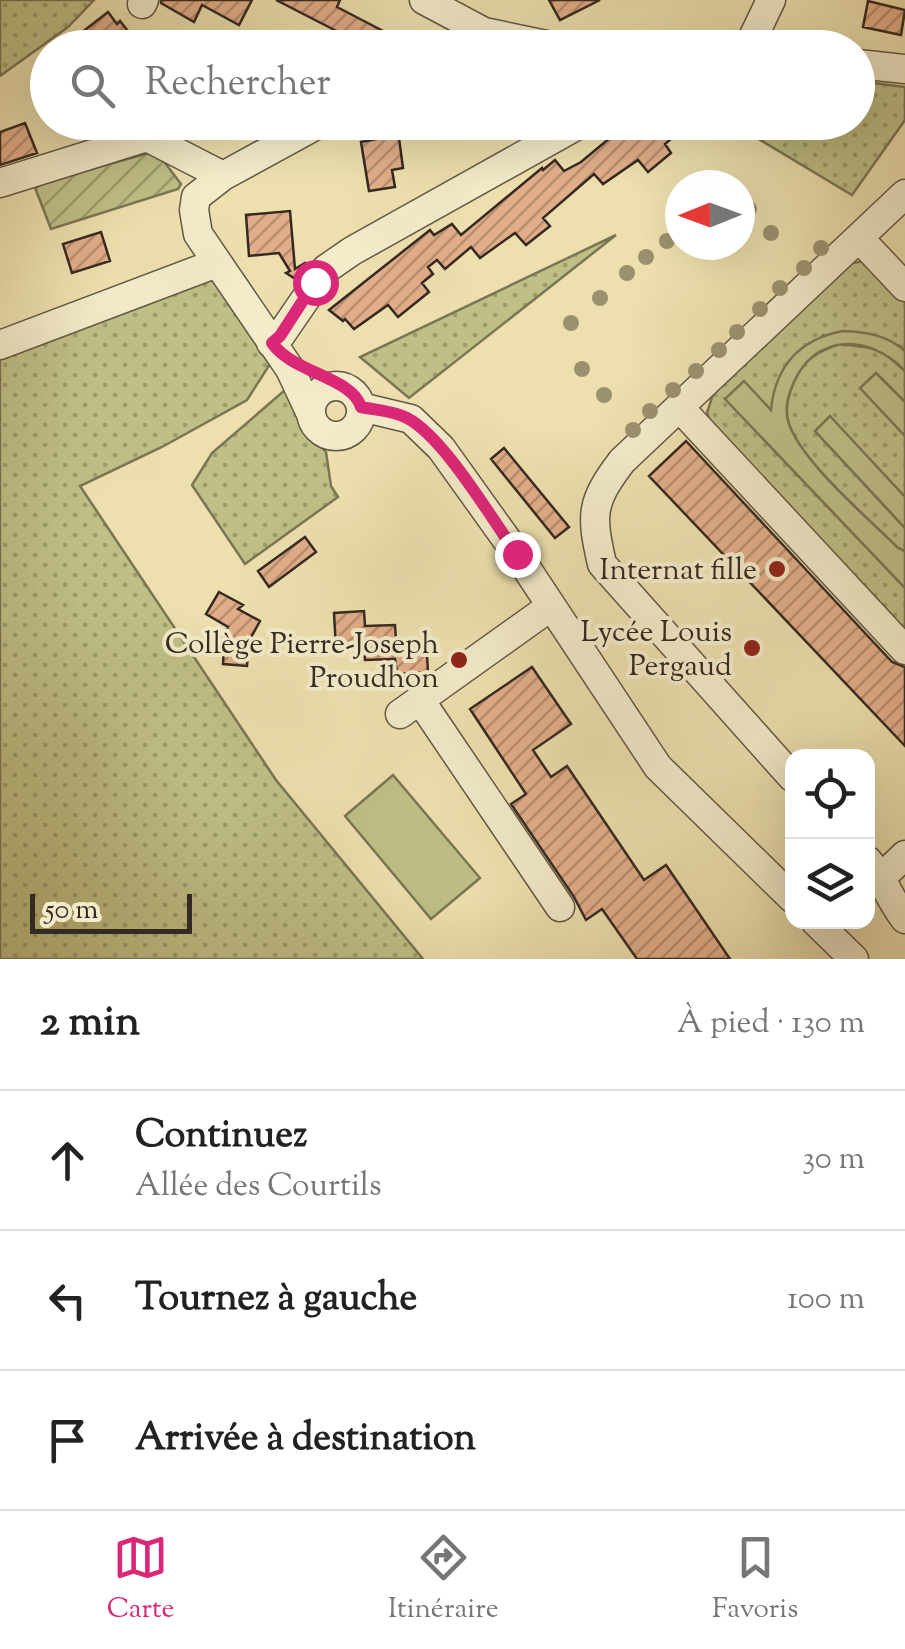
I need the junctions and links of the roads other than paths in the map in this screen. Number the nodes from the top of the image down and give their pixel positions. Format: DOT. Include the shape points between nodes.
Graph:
graph roads {
  1 [pos="424,0"];
  2 [pos="771,0"];
  3 [pos="460,30"];
  4 [pos="757,30"];
  5 [pos="875,66"];
  6 [pos="905,70"];
  7 [pos="137,140"];
  8 [pos="153,140"];
  9 [pos="289,140"];
  10 [pos="551,140"];
  11 [pos="223,176"];
  12 [pos="0,183"];
  13 [pos="905,194"];
  14 [pos="860,240"];
  15 [pos="217,264"];
  16 [pos="905,287"];
  17 [pos="0,345"];
  18 [pos="276,349"];
  19 [pos="340,386"];
  20 [pos="679,406"];
  21 [pos="361,407"];
  22 [pos="310,414"];
  23 [pos="550,607"];
  24 [pos="905,650"];
  25 [pos="785,769"];
  26 [pos="905,855"];
  27 [pos="875,869"];
  28 [pos="785,891"];
  29 [pos="560,908"];
  30 [pos="905,919"];
  31 [pos="823,929"];
  32 [pos="854,959"];
  1 -- 3 [label="street"];
  2 -- 4 [label="street"];
  5 -- 6 [label="street"];
  7 -- 12 [label="street"];
  8 -- 11 [label="street"];
  9 -- 11 [label="street"];
  10 -- 18 [label="street" via="326,269"];
  11 -- 15 [label="street" via="196,197 194,210 198,234"];
  13 -- 14 [label="street"];
  14 -- 16 [label="street"];
  14 -- 20 [label="street"];
  15 -- 17 [label="street"];
  15 -- 18 [label="street"];
  18 -- 19 [label="street"];
  18 -- 22 [label="street"];
  19 -- 21 [label="street"];
  19 -- 22 [label="street" via="318,392"];
  20 -- 24 [label="street"];
  20 -- 25 [label="street" via="602,488 592,522 602,564"];
  21 -- 22 [label="street" via="358,422 340,436 317,428"];
  21 -- 23 [label="street" via="401,414 441,448"];
  23 -- 28 [label="street" via="658,767"];
  23 -- 29 [label="street" via="410,707"];
  26 -- 27 [label="street"];
  27 -- 30 [label="street"];
  31 -- 32 [label="street"];
}
